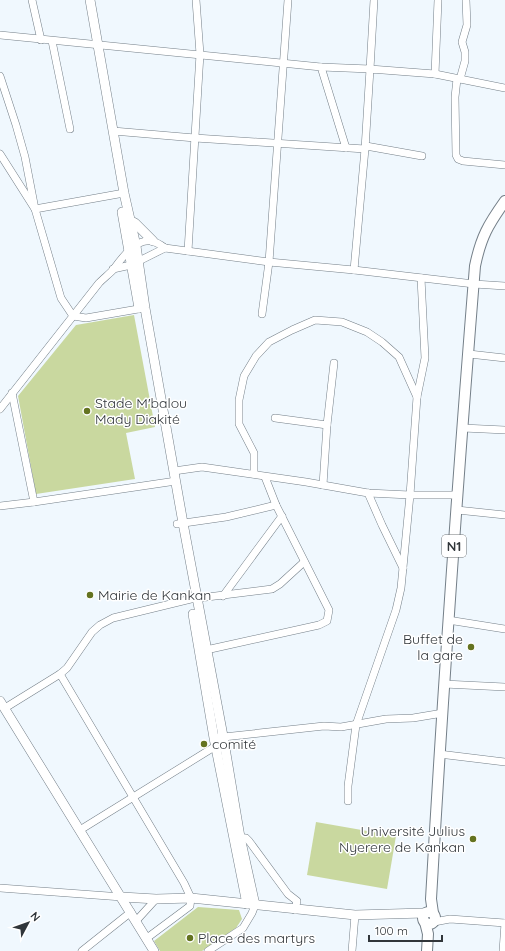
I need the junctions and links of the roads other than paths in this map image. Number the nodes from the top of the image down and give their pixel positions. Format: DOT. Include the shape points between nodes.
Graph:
graph roads {
  1 [pos="32,0"];
  2 [pos="84,0"];
  3 [pos="90,0"];
  4 [pos="196,0"];
  5 [pos="288,0"];
  6 [pos="374,0"];
  7 [pos="438,0"];
  8 [pos="466,0"];
  9 [pos="0,35"];
  10 [pos="41,40"];
  11 [pos="52,41"];
  12 [pos="95,45"];
  13 [pos="200,54"];
  14 [pos="283,64"];
  15 [pos="321,67"];
  16 [pos="370,69"];
  17 [pos="435,74"];
  18 [pos="0,76"];
  19 [pos="459,79"];
  20 [pos="505,88"];
  21 [pos="70,129"];
  22 [pos="113,131"];
  23 [pos="195,138"];
  24 [pos="277,143"];
  25 [pos="346,148"];
  26 [pos="366,148"];
  27 [pos="0,154"];
  28 [pos="422,156"];
  29 [pos="505,165"];
  30 [pos="121,193"];
  31 [pos="505,202"];
  32 [pos="35,209"];
  33 [pos="127,219"];
  34 [pos="153,241"];
  35 [pos="133,248"];
  36 [pos="165,248"];
  37 [pos="188,251"];
  38 [pos="268,262"];
  39 [pos="135,263"];
  40 [pos="113,269"];
  41 [pos="354,270"];
  42 [pos="421,278"];
  43 [pos="474,284"];
  44 [pos="505,286"];
  45 [pos="142,308"];
  46 [pos="262,314"];
  47 [pos="73,316"];
  48 [pos="469,354"];
  49 [pos="505,358"];
  50 [pos="334,364"];
  51 [pos="12,393"];
  52 [pos="417,397"];
  53 [pos="0,409"];
  54 [pos="275,418"];
  55 [pos="327,425"];
  56 [pos="463,428"];
  57 [pos="505,430"];
  58 [pos="174,471"];
  59 [pos="254,474"];
  60 [pos="265,476"];
  61 [pos="173,481"];
  62 [pos="323,485"];
  63 [pos="368,493"];
  64 [pos="410,495"];
  65 [pos="458,495"];
  66 [pos="34,502"];
  67 [pos="276,505"];
  68 [pos="0,506"];
  69 [pos="457,510"];
  70 [pos="505,515"];
  71 [pos="282,516"];
  72 [pos="180,523"];
  73 [pos="304,562"];
  74 [pos="403,568"];
  75 [pos="223,596"];
  76 [pos="194,599"];
  77 [pos="448,620"];
  78 [pos="505,629"];
  79 [pos="206,650"];
  80 [pos="60,674"];
  81 [pos="444,684"];
  82 [pos="505,687"];
  83 [pos="2,704"];
  84 [pos="443,713"];
  85 [pos="356,725"];
  86 [pos="219,740"];
  87 [pos="439,754"];
  88 [pos="505,762"];
  89 [pos="133,796"];
  90 [pos="348,801"];
  91 [pos="80,830"];
  92 [pos="236,837"];
  93 [pos="0,888"];
  94 [pos="122,897"];
  95 [pos="191,898"];
  96 [pos="156,899"];
  97 [pos="251,907"];
  98 [pos="295,910"];
  99 [pos="130,912"];
  100 [pos="355,915"];
  101 [pos="429,918"];
  102 [pos="136,922"];
  103 [pos="505,923"];
  104 [pos="147,938"];
  105 [pos="82,951"];
  106 [pos="154,951"];
  107 [pos="208,951"];
  108 [pos="352,951"];
  109 [pos="427,951"];
  110 [pos="503,951"];
  1 -- 10 [label="street"];
  2 -- 12 [label="main road"];
  3 -- 12 [label="main road"];
  4 -- 13 [label="street"];
  5 -- 14 [label="street"];
  6 -- 16 [label="street"];
  7 -- 17 [label="street"];
  8 -- 19 [label="street" via="467,25 462,42 465,61"];
  9 -- 10 [label="street"];
  10 -- 11 [label="street"];
  11 -- 12 [label="street"];
  11 -- 21 [label="street"];
  12 -- 13 [label="street"];
  12 -- 22 [label="main road"];
  12 -- 30 [label="main road"];
  13 -- 14 [label="street"];
  13 -- 23 [label="street"];
  14 -- 15 [label="street"];
  14 -- 24 [label="street"];
  15 -- 16 [label="street"];
  15 -- 25 [label="street"];
  16 -- 17 [label="street"];
  16 -- 26 [label="street"];
  17 -- 19 [label="street"];
  18 -- 32 [label="street" via="23,150"];
  19 -- 20 [label="street"];
  19 -- 29 [label="street" via="455,98 456,155 463,161"];
  22 -- 23 [label="street"];
  22 -- 30 [label="main road"];
  23 -- 24 [label="street"];
  23 -- 37 [label="street"];
  24 -- 25 [label="street"];
  24 -- 38 [label="street"];
  25 -- 26 [label="street"];
  26 -- 28 [label="street"];
  26 -- 41 [label="street"];
  27 -- 32 [label="street"];
  30 -- 32 [label="street"];
  30 -- 33 [label="main road"];
  31 -- 43 [label="highway, N1" via="481,241"];
  32 -- 47 [label="street" via="61,298"];
  33 -- 34 [label="main road"];
  33 -- 35 [label="main road"];
  34 -- 35 [label="street" via="146,241"];
  34 -- 36 [label="street"];
  35 -- 39 [label="main road"];
  35 -- 40 [label="street"];
  36 -- 37 [label="street"];
  36 -- 39 [label="street"];
  37 -- 38 [label="street"];
  38 -- 41 [label="street"];
  38 -- 46 [label="street"];
  39 -- 40 [label="street"];
  39 -- 45 [label="main road"];
  40 -- 47 [label="street"];
  41 -- 42 [label="street"];
  42 -- 43 [label="street"];
  42 -- 52 [label="street" via="425,358"];
  43 -- 44 [label="street"];
  43 -- 48 [label="highway, N1"];
  45 -- 47 [label="street" via="86,318"];
  45 -- 58 [label="main road"];
  45 -- 61 [label="main road"];
  47 -- 51 [label="street"];
  48 -- 49 [label="street"];
  48 -- 56 [label="highway, N1"];
  50 -- 55 [label="street"];
  51 -- 53 [label="street"];
  51 -- 66 [label="street"];
  52 -- 59 [label="street" via="399,357 367,332 342,322 315,320 292,330 269,342 256,356 244,376 238,400 239,424 254,453"];
  52 -- 64 [label="street"];
  54 -- 55 [label="street"];
  55 -- 62 [label="street"];
  56 -- 57 [label="street"];
  56 -- 65 [label="highway, N1"];
  58 -- 59 [label="street" via="202,467"];
  58 -- 61 [label="main road"];
  59 -- 60 [label="street"];
  60 -- 62 [label="street"];
  60 -- 67 [label="street"];
  61 -- 66 [label="street"];
  61 -- 72 [label="main road"];
  62 -- 63 [label="street"];
  63 -- 64 [label="street"];
  63 -- 74 [label="street"];
  64 -- 65 [label="street"];
  64 -- 74 [label="street"];
  65 -- 69 [label="highway, N1"];
  66 -- 68 [label="street"];
  67 -- 71 [label="street"];
  67 -- 72 [label="street" via="226,517"];
  69 -- 70 [label="street"];
  69 -- 77 [label="highway, N1"];
  71 -- 73 [label="street"];
  71 -- 75 [label="street"];
  72 -- 76 [label="main road"];
  73 -- 75 [label="street" via="272,589"];
  73 -- 79 [label="street" via="329,610 327,621 319,625"];
  74 -- 85 [label="street" via="396,610"];
  75 -- 76 [label="street"];
  76 -- 79 [label="main road"];
  76 -- 80 [label="street" via="113,618 100,625"];
  76 -- 86 [label="main road"];
  77 -- 78 [label="street"];
  77 -- 81 [label="highway, N1"];
  79 -- 86 [label="main road"];
  80 -- 83 [label="street"];
  80 -- 89 [label="street"];
  81 -- 82 [label="street"];
  81 -- 84 [label="highway, N1"];
  83 -- 91 [label="main road"];
  84 -- 85 [label="street"];
  84 -- 87 [label="highway, N1"];
  85 -- 86 [label="street" via="324,726"];
  85 -- 90 [label="street"];
  86 -- 89 [label="street"];
  86 -- 92 [label="main road"];
  87 -- 88 [label="street"];
  87 -- 101 [label="highway, N1"];
  89 -- 91 [label="street"];
  89 -- 95 [label="street"];
  91 -- 94 [label="main road"];
  92 -- 97 [label="main road"];
  92 -- 98 [label="street" via="249,841 288,894 295,898"];
  93 -- 94 [label="street"];
  94 -- 96 [label="main road"];
  94 -- 99 [label="main road"];
  95 -- 96 [label="main road"];
  95 -- 97 [label="main road"];
  95 -- 104 [label="street" via="190,906"];
  96 -- 102 [label="street"];
  97 -- 98 [label="main road"];
  97 -- 107 [label="street" via="243,928"];
  98 -- 100 [label="main road"];
  99 -- 102 [label="main road"];
  99 -- 105 [label="street"];
  100 -- 101 [label="main road" via="408,914"];
  100 -- 108 [label="street"];
  101 -- 103 [label="street"];
  101 -- 109 [label="highway, N1"];
  102 -- 104 [label="main road"];
  103 -- 110 [label="street"];
  104 -- 106 [label="main road"];
}
